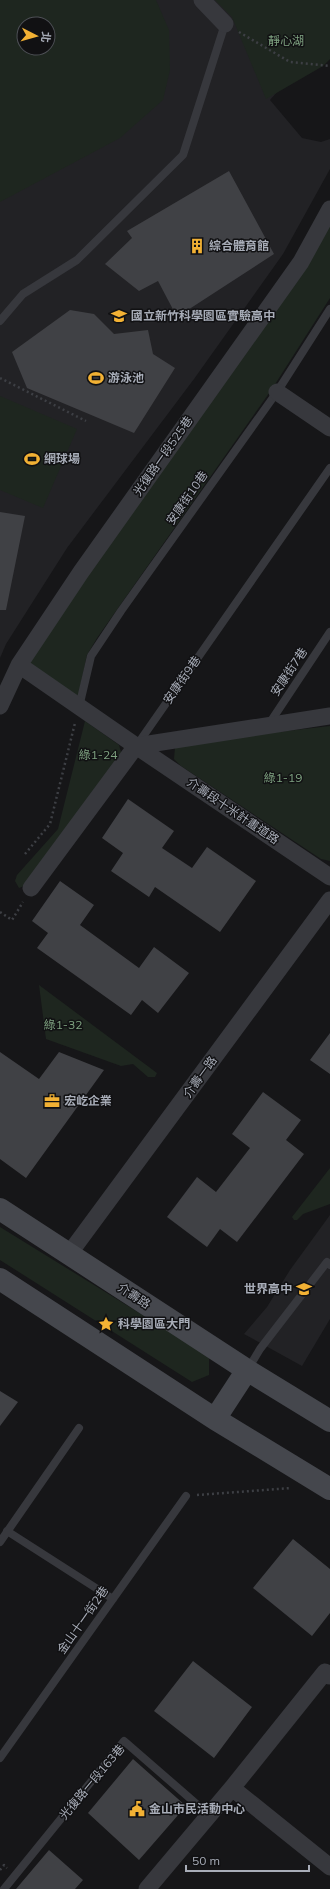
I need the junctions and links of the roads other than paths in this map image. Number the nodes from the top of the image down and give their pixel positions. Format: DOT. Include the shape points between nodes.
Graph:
graph roads {
  1 [pos="202,0"];
  2 [pos="225,24"];
  3 [pos="330,209"];
  4 [pos="330,309"];
  5 [pos="0,321"];
  6 [pos="277,392"];
  7 [pos="330,428"];
  8 [pos="330,468"];
  9 [pos="330,632"];
  10 [pos="19,665"];
  11 [pos="0,706"];
  12 [pos="79,707"];
  13 [pos="330,716"];
  14 [pos="268,725"];
  15 [pos="136,746"];
  16 [pos="330,876"];
  17 [pos="31,888"];
  18 [pos="330,900"];
  19 [pos="0,1209"];
  20 [pos="69,1254"];
  21 [pos="330,1265"];
  22 [pos="0,1279"];
  23 [pos="247,1370"];
  24 [pos="215,1419"];
  25 [pos="330,1421"];
  26 [pos="79,1428"];
  27 [pos="330,1490"];
  28 [pos="186,1496"];
  29 [pos="8,1531"];
  30 [pos="0,1542"];
  31 [pos="113,1598"];
  32 [pos="328,1674"];
  33 [pos="0,1758"];
  34 [pos="232,1788"];
  35 [pos="208,1814"];
  36 [pos="330,1866"];
  37 [pos="4,1889"];
  38 [pos="147,1889"];
  1 -- 2 [label="street"];
  2 -- 5 [label="lane" via="183,155 76,260 23,294"];
  3 -- 10 [label="street, 光復路一段525巷" via="301,262 81,572"];
  4 -- 6 [label="lane, 安康街10巷"];
  6 -- 7 [label="street"];
  6 -- 12 [label="lane, 安康街10巷" via="91,656"];
  8 -- 15 [label="lane, 安康街9巷"];
  9 -- 14 [label="lane, 安康街7巷"];
  10 -- 11 [label="street, 光復路一段525巷"];
  10 -- 12 [label="street"];
  12 -- 15 [label="street, 介壽段十米計畫道路"];
  13 -- 14 [label="street"];
  14 -- 15 [label="street"];
  15 -- 16 [label="street, 介壽段十米計畫道路"];
  15 -- 17 [label="street, 安康街9巷"];
  18 -- 20 [label="street, 介壽一路"];
  19 -- 20 [label="street, 介壽路"];
  20 -- 23 [label="street, 介壽路"];
  21 -- 23 [label="lane" via="327,1262 260,1349"];
  22 -- 24 [label="street"];
  23 -- 24 [label="street"];
  23 -- 25 [label="street, 介壽路"];
  24 -- 27 [label="street"];
  26 -- 29 [label="lane"];
  28 -- 31 [label="lane, 金山十一街2巷"];
  29 -- 30 [label="lane"];
  29 -- 31 [label="lane"];
  31 -- 33 [label="lane, 金山十一街2巷"];
  32 -- 34 [label="street"];
  34 -- 35 [label="street"];
  34 -- 36 [label="street"];
  35 -- 37 [label="lane, 光復路一段163巷" via="124,1740"];
  35 -- 38 [label="street"];
}
